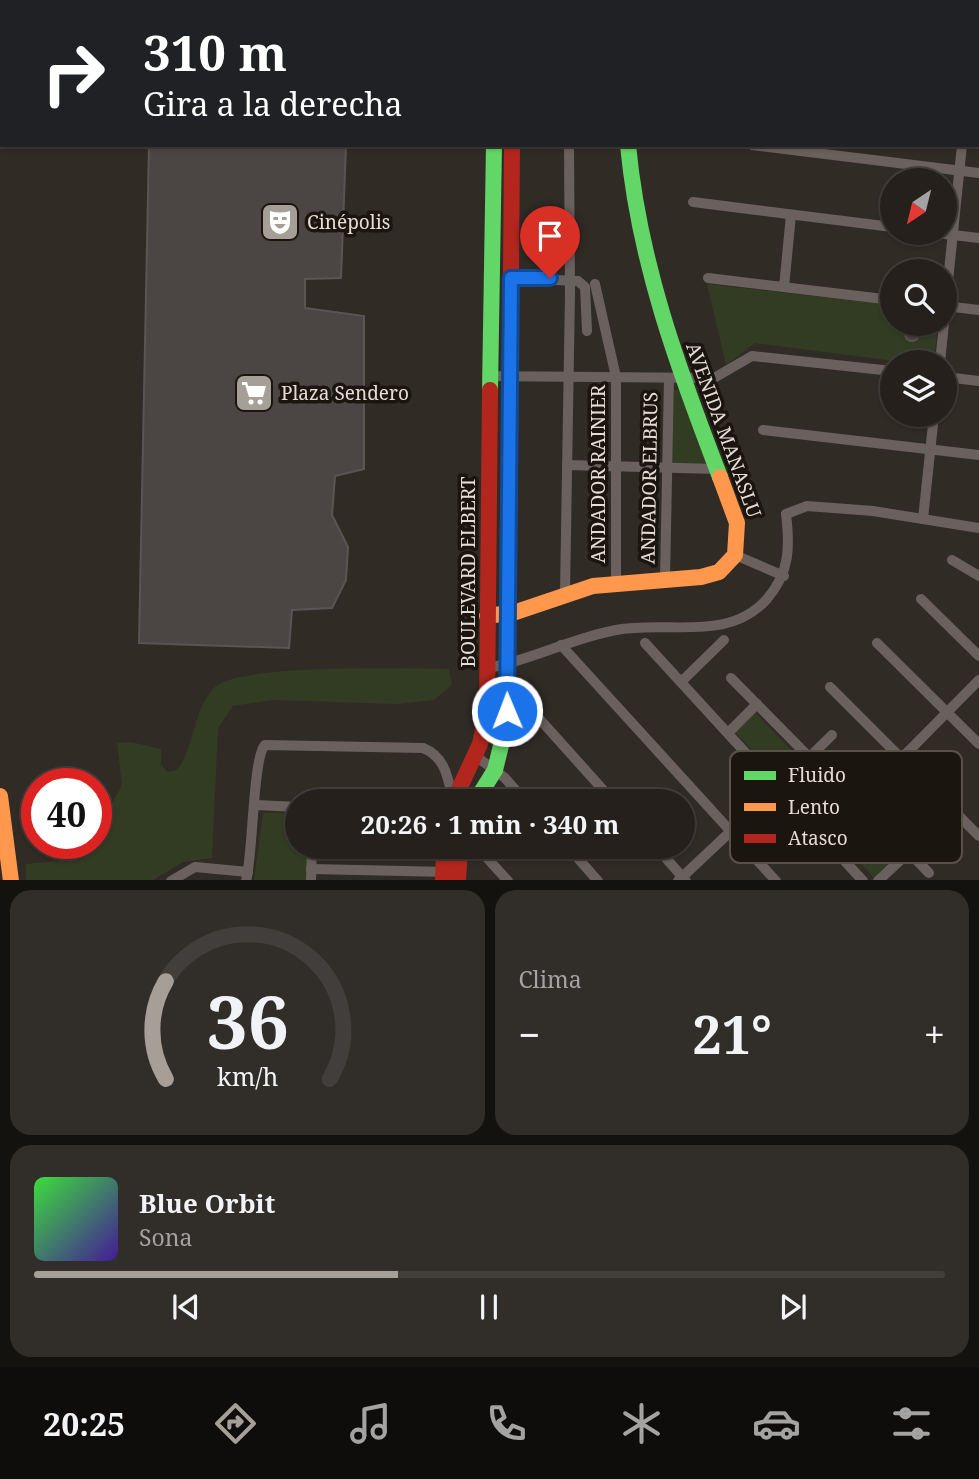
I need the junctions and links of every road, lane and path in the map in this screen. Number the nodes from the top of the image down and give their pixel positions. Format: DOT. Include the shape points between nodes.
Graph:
graph roads {
  1 [pos="494,147"];
  2 [pos="512,147"];
  3 [pos="569,147"];
  4 [pos="628,147"];
  5 [pos="962,147"];
  6 [pos="789,148"];
  7 [pos="960,171"];
  8 [pos="979,173"];
  9 [pos="957,198"];
  10 [pos="693,202"];
  11 [pos="791,215"];
  12 [pos="880,226"];
  13 [pos="957,235"];
  14 [pos="979,238"];
  15 [pos="511,278"];
  16 [pos="570,278"];
  17 [pos="708,278"];
  18 [pos="595,285"];
  19 [pos="784,287"];
  20 [pos="880,299"];
  21 [pos="957,309"];
  22 [pos="979,310"];
  23 [pos="587,331"];
  24 [pos="880,370"];
  25 [pos="491,376"];
  26 [pos="509,376"];
  27 [pos="567,377"];
  28 [pos="616,377"];
  29 [pos="676,378"];
  30 [pos="957,378"];
  31 [pos="979,381"];
  32 [pos="933,427"];
  33 [pos="763,430"];
  34 [pos="930,450"];
  35 [pos="979,455"];
  36 [pos="567,465"];
  37 [pos="616,466"];
  38 [pos="667,468"];
  39 [pos="717,469"];
  40 [pos="923,519"];
  41 [pos="979,528"];
  42 [pos="735,555"];
  43 [pos="952,560"];
  44 [pos="784,576"];
  45 [pos="979,576"];
  46 [pos="665,579"];
  47 [pos="616,582"];
  48 [pos="565,593"];
  49 [pos="921,599"];
  50 [pos="507,614"];
  51 [pos="486,616"];
  52 [pos="724,640"];
  53 [pos="645,643"];
  54 [pos="877,643"];
  55 [pos="561,645"];
  56 [pos="979,656"];
  57 [pos="506,665"];
  58 [pos="489,676"];
  59 [pos="731,678"];
  60 [pos="979,680"];
  61 [pos="681,682"];
  62 [pos="830,687"];
  63 [pos="507,692"];
  64 [pos="757,704"];
  65 [pos="947,712"];
  66 [pos="728,733"];
  67 [pos="832,735"];
  68 [pos="979,744"];
  69 [pos="744,751"];
  70 [pos="803,751"];
  71 [pos="815,751"];
  72 [pos="893,751"];
  73 [pos="909,751"];
  74 [pos="477,757"];
  75 [pos="495,770"];
  76 [pos="450,789"];
  77 [pos="460,789"];
  78 [pos="483,789"];
  79 [pos="513,789"];
  80 [pos="602,789"];
  81 [pos="0,796"];
  82 [pos="256,805"];
  83 [pos="285,806"];
  84 [pos="962,819"];
  85 [pos="730,832"];
  86 [pos="979,836"];
  87 [pos="456,859"];
  88 [pos="488,859"];
  89 [pos="579,859"];
  90 [pos="666,859"];
  91 [pos="760,863"];
  92 [pos="847,863"];
  93 [pos="897,863"];
  94 [pos="919,863"];
  95 [pos="929,873"];
  96 [pos="311,875"];
  97 [pos="247,876"];
  98 [pos="451,876"];
  99 [pos="682,879"];
  100 [pos="10,880"];
  101 [pos="172,880"];
  102 [pos="508,880"];
  103 [pos="598,880"];
  104 [pos="776,880"];
  105 [pos="863,880"];
  106 [pos="878,880"];
  1 -- 25 [label="street, BOULEVARD ELBERT"];
  2 -- 15 [label="street, BOULEVARD ELBERT"];
  3 -- 16 [label="street"];
  4 -- 29 [label="street, AVENIDA MANASLU" via="646,271"];
  5 -- 7 [label="street"];
  6 -- 7 [label="street"];
  7 -- 8 [label="street"];
  7 -- 9 [label="street"];
  10 -- 11 [label="street"];
  11 -- 12 [label="street"];
  11 -- 19 [label="street"];
  13 -- 14 [label="street"];
  15 -- 16 [label="street"];
  15 -- 26 [label="street, BOULEVARD ELBERT"];
  16 -- 23 [label="street" via="585,287"];
  16 -- 27 [label="street"];
  17 -- 19 [label="street"];
  18 -- 28 [label="street, ANDADOR RAINIER"];
  19 -- 20 [label="street"];
  21 -- 22 [label="street"];
  24 -- 29 [label="street" via="752,356 721,377"];
  25 -- 26 [label="street"];
  25 -- 51 [label="street, BOULEVARD ELBERT"];
  26 -- 27 [label="street"];
  26 -- 50 [label="street, BOULEVARD ELBERT"];
  27 -- 28 [label="street"];
  27 -- 36 [label="street"];
  28 -- 29 [label="street"];
  28 -- 37 [label="street, ANDADOR RAINIER"];
  29 -- 38 [label="street, ANDADOR ELBRUS"];
  29 -- 39 [label="street, AVENIDA MANASLU"];
  30 -- 31 [label="street"];
  32 -- 34 [label="street"];
  33 -- 34 [label="street"];
  34 -- 35 [label="street"];
  34 -- 40 [label="street"];
  36 -- 37 [label="street"];
  36 -- 48 [label="street"];
  37 -- 38 [label="street"];
  37 -- 47 [label="street, ANDADOR RAINIER"];
  38 -- 39 [label="street"];
  38 -- 46 [label="street, ANDADOR ELBRUS"];
  39 -- 42 [label="street, AVENIDA MANASLU" via="737,523"];
  40 -- 41 [label="street"];
  40 -- 44 [label="street" via="807,506 786,514 789,543"];
  42 -- 44 [label="street"];
  42 -- 46 [label="street" via="719,572"];
  43 -- 45 [label="street"];
  44 -- 55 [label="street" via="758,608 735,623 630,628"];
  46 -- 47 [label="street"];
  47 -- 48 [label="street"];
  48 -- 50 [label="street"];
  49 -- 56 [label="street"];
  50 -- 51 [label="street"];
  50 -- 57 [label="street, BOULEVARD ELBERT"];
  51 -- 58 [label="street, BOULEVARD ELBERT"];
  52 -- 61 [label="street"];
  53 -- 61 [label="street"];
  54 -- 65 [label="street"];
  55 -- 57 [label="street"];
  55 -- 85 [label="street"];
  57 -- 58 [label="street"];
  57 -- 63 [label="street, BOULEVARD ELBERT"];
  58 -- 63 [label="street"];
  58 -- 74 [label="street, BOULEVARD ELBERT" via="486,724"];
  59 -- 64 [label="street"];
  60 -- 65 [label="street"];
  61 -- 66 [label="street"];
  62 -- 72 [label="street"];
  63 -- 75 [label="street, BOULEVARD ELBERT" via="506,732"];
  63 -- 80 [label="street" via="527,705"];
  64 -- 66 [label="street"];
  64 -- 70 [label="street"];
  65 -- 68 [label="street"];
  65 -- 73 [label="street"];
  66 -- 69 [label="street"];
  67 -- 71 [label="street"];
  74 -- 75 [label="street"];
  74 -- 77 [label="street, BOULEVARD ELBERT"];
  75 -- 78 [label="street, BOULEVARD ELBERT"];
  75 -- 79 [label="street"];
  76 -- 82 [label="street" via="444,765 423,748 270,744 258,755"];
  81 -- 100 [label="street"];
  82 -- 83 [label="street"];
  82 -- 97 [label="street"];
  84 -- 86 [label="street"];
  85 -- 99 [label="street"];
  87 -- 98 [label="street"];
  88 -- 102 [label="street"];
  89 -- 103 [label="street"];
  90 -- 99 [label="street"];
  91 -- 104 [label="street"];
  92 -- 105 [label="street"];
  93 -- 106 [label="street"];
  94 -- 95 [label="street"];
  96 -- 98 [label="street"];
  97 -- 101 [label="street" via="195,867"];
}
